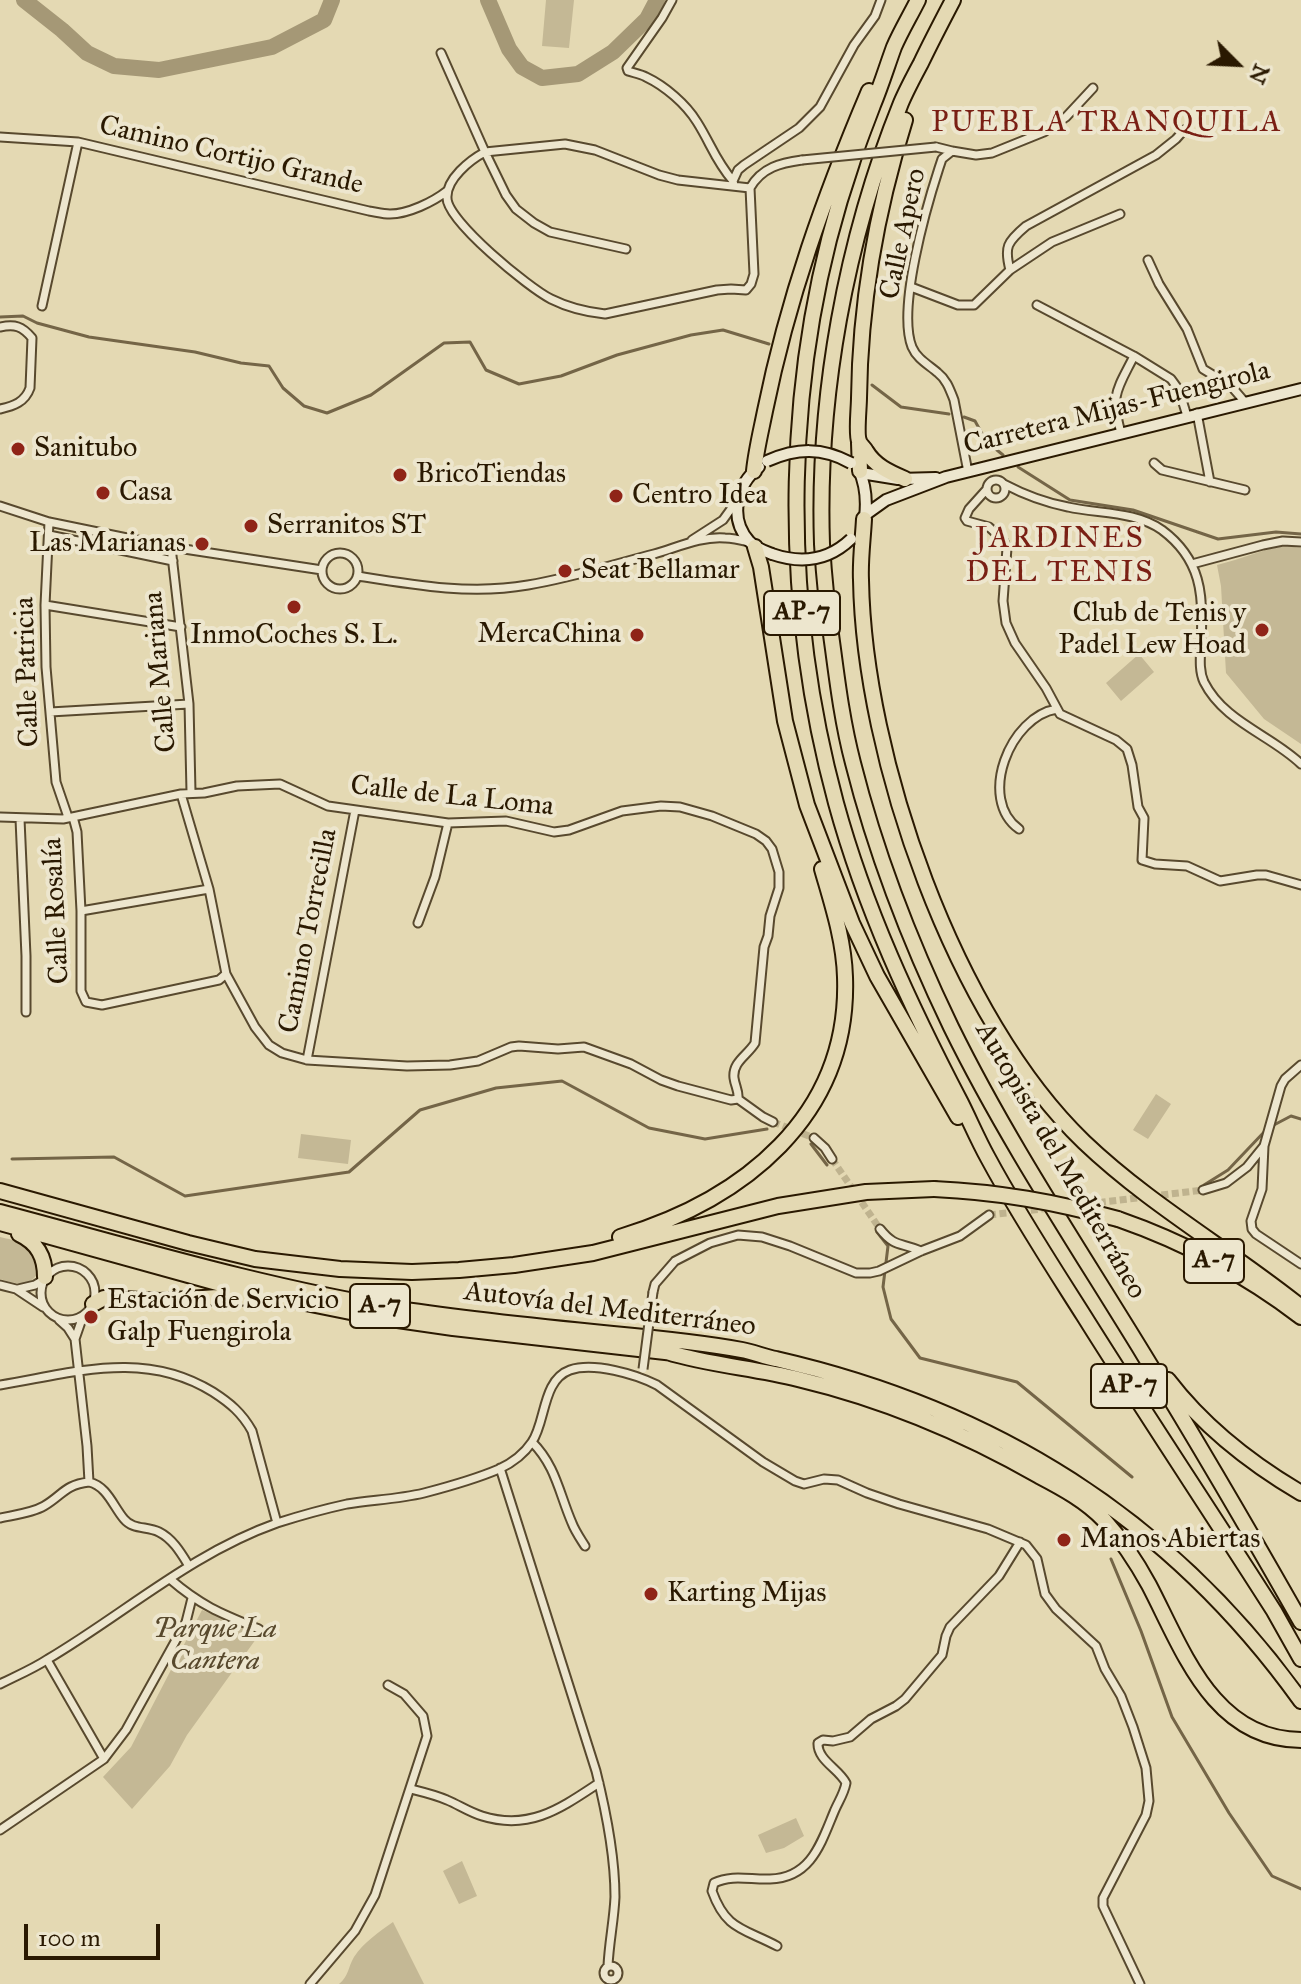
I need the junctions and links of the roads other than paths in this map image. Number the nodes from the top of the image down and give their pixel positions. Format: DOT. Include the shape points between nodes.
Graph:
graph roads {
  1 [pos="672,0"];
  2 [pos="881,0"];
  3 [pos="918,0"];
  4 [pos="953,0"];
  5 [pos="895,46"];
  6 [pos="441,53"];
  7 [pos="917,71"];
  8 [pos="1093,88"];
  9 [pos="1184,130"];
  10 [pos="0,137"];
  11 [pos="78,142"];
  12 [pos="952,151"];
  13 [pos="485,152"];
  14 [pos="734,183"];
  15 [pos="750,188"];
  16 [pos="447,191"];
  17 [pos="1120,214"];
  18 [pos="626,249"];
  19 [pos="1148,260"];
  20 [pos="1010,270"];
  21 [pos="911,287"];
  22 [pos="1037,305"];
  23 [pos="42,306"];
  24 [pos="0,327"];
  25 [pos="1134,356"];
  26 [pos="1301,389"];
  27 [pos="1244,401"];
  28 [pos="0,409"];
  29 [pos="1192,414"];
  30 [pos="1121,433"];
  31 [pos="858,440"];
  32 [pos="1154,463"];
  33 [pos="857,469"];
  34 [pos="754,471"];
  35 [pos="971,471"];
  36 [pos="946,477"];
  37 [pos="905,479"];
  38 [pos="1210,482"];
  39 [pos="1004,484"];
  40 [pos="989,485"];
  41 [pos="1245,490"];
  42 [pos="1019,491"];
  43 [pos="999,496"];
  44 [pos="738,500"];
  45 [pos="975,502"];
  46 [pos="0,506"];
  47 [pos="865,517"];
  48 [pos="49,522"];
  49 [pos="49,535"];
  50 [pos="1301,542"];
  51 [pos="687,544"];
  52 [pos="752,544"];
  53 [pos="171,547"];
  54 [pos="173,561"];
  55 [pos="1192,564"];
  56 [pos="322,570"];
  57 [pos="358,576"];
  58 [pos="45,605"];
  59 [pos="181,627"];
  60 [pos="189,704"];
  61 [pos="1057,709"];
  62 [pos="50,712"];
  63 [pos="1301,764"];
  64 [pos="191,792"];
  65 [pos="181,794"];
  66 [pos="807,805"];
  67 [pos="355,810"];
  68 [pos="0,817"];
  69 [pos="71,817"];
  70 [pos="20,819"];
  71 [pos="448,823"];
  72 [pos="1019,829"];
  73 [pos="1301,885"];
  74 [pos="209,889"];
  75 [pos="81,911"];
  76 [pos="418,923"];
  77 [pos="226,974"];
  78 [pos="26,1012"];
  79 [pos="307,1060"];
  80 [pos="1301,1065"];
  81 [pos="738,1099"];
  82 [pos="773,1122"];
  83 [pos="814,1138"];
  84 [pos="1264,1146"];
  85 [pos="988,1158"];
  86 [pos="832,1159"];
  87 [pos="1203,1190"];
  88 [pos="0,1191"];
  89 [pos="0,1212"];
  90 [pos="989,1215"];
  91 [pos="0,1226"];
  92 [pos="880,1229"];
  93 [pos="921,1251"];
  94 [pos="567,1256"];
  95 [pos="1301,1264"];
  96 [pos="44,1279"];
  97 [pos="0,1285"];
  98 [pos="16,1289"];
  99 [pos="290,1301"];
  100 [pos="93,1304"];
  101 [pos="1301,1307"];
  102 [pos="45,1308"];
  103 [pos="83,1316"];
  104 [pos="1301,1317"];
  105 [pos="58,1318"];
  106 [pos="75,1339"];
  107 [pos="667,1352"];
  108 [pos="768,1357"];
  109 [pos="1147,1359"];
  110 [pos="78,1372"];
  111 [pos="642,1373"];
  112 [pos="0,1385"];
  113 [pos="532,1442"];
  114 [pos="500,1468"];
  115 [pos="89,1482"];
  116 [pos="1301,1493"];
  117 [pos="0,1518"];
  118 [pos="277,1523"];
  119 [pos="1020,1542"];
  120 [pos="585,1546"];
  121 [pos="189,1566"];
  122 [pos="170,1579"];
  123 [pos="192,1598"];
  124 [pos="1301,1622"];
  125 [pos="259,1629"];
  126 [pos="1301,1659"];
  127 [pos="47,1660"];
  128 [pos="0,1684"];
  129 [pos="388,1685"];
  130 [pos="1301,1701"];
  131 [pos="1301,1740"];
  132 [pos="104,1759"];
  133 [pos="599,1783"];
  134 [pos="411,1789"];
  135 [pos="0,1830"];
  136 [pos="777,1946"];
  137 [pos="608,1966"];
  138 [pos="605,1976"];
  139 [pos="619,1981"];
  140 [pos="310,1984"];
  141 [pos="597,1984"];
  142 [pos="1140,1984"];
  1 -- 14 [label="street" via="628,71 646,77 683,105"];
  2 -- 14 [label="street" via="820,107 738,170"];
  3 -- 5 [label="highway, Autopista del Mediterráneo / AP-7"];
  4 -- 7 [label="highway, Autopista del Mediterráneo / AP-7"];
  5 -- 34 [label="highway" via="878,71 823,203 781,339"];
  5 -- 85 [label="highway, Autopista del Mediterráneo / AP-7" via="828,246 807,358 797,466 803,629 821,740 857,870 887,951"];
  6 -- 13 [label="street"];
  7 -- 31 [label="highway" via="886,186 869,278"];
  7 -- 109 [label="highway, Autopista del Mediterráneo / AP-7" via="878,167 854,249 832,364 822,544 839,694 871,830 893,895 951,1027 1003,1128"];
  8 -- 12 [label="street" via="1044,132 992,153"];
  9 -- 20 [label="street" via="1156,155 1026,226 1008,243"];
  10 -- 11 [label="street, Camino Cortijo Grande"];
  11 -- 16 [label="street, Camino Cortijo Grande" via="391,214"];
  11 -- 23 [label="street"];
  12 -- 15 [label="street, Calle Apero, bridge" via="936,147 784,163 758,176"];
  12 -- 21 [label="street, Calle Apero" via="942,159 926,209"];
  13 -- 14 [label="street" via="565,144 678,180"];
  13 -- 16 [label="street"];
  13 -- 18 [label="street" via="506,195 534,223 550,232"];
  14 -- 15 [label="street"];
  15 -- 16 [label="street" via="754,274 746,290 717,290 605,314 567,306 524,282 458,221"];
  17 -- 20 [label="street" via="1052,242"];
  19 -- 27 [label="street" via="1203,369"];
  20 -- 21 [label="street" via="974,305 958,305"];
  21 -- 35 [label="street, Calle Apero" via="912,347 946,381"];
  22 -- 25 [label="street"];
  24 -- 28 [label="street" via="24,328 32,338 27,396"];
  25 -- 29 [label="street" via="1171,379"];
  25 -- 30 [label="street" via="1115,394"];
  26 -- 27 [label="main road, Carretera Mijas-Fuengirola"];
  27 -- 29 [label="main road, Carretera Mijas-Fuengirola"];
  29 -- 30 [label="main road, Carretera Mijas-Fuengirola"];
  29 -- 38 [label="street"];
  30 -- 35 [label="main road, Carretera Mijas-Fuengirola"];
  31 -- 33 [label="highway"];
  31 -- 37 [label="highway" via="883,469"];
  32 -- 38 [label="street" via="1162,470"];
  33 -- 34 [label="main road, bridge" via="810,450 786,453"];
  33 -- 37 [label="main road"];
  33 -- 47 [label="main road" via="866,498"];
  34 -- 44 [label="main road"];
  35 -- 36 [label="main road, Carretera Mijas-Fuengirola"];
  35 -- 40 [label="street"];
  36 -- 37 [label="main road"];
  36 -- 47 [label="main road" via="886,500"];
  38 -- 41 [label="street"];
  39 -- 40 [label="street" via="997,479"];
  39 -- 42 [label="street"];
  39 -- 43 [label="street" via="1006,490"];
  40 -- 43 [label="street" via="989,495"];
  40 -- 45 [label="street"];
  42 -- 43 [label="street"];
  42 -- 55 [label="street" via="1065,507 1149,522"];
  43 -- 45 [label="street"];
  44 -- 51 [label="street" via="723,520"];
  44 -- 52 [label="main road" via="737,519"];
  45 -- 61 [label="street" via="967,521 998,533 1007,548 1003,601 1009,632"];
  46 -- 48 [label="street"];
  47 -- 52 [label="main road, bridge" via="851,539 833,553 810,560 791,560"];
  47 -- 101 [label="highway" via="862,615 874,705 890,771 941,919 992,1021 1019,1066 1082,1140 1154,1201"];
  48 -- 49 [label="street, Calle Patricia"];
  48 -- 53 [label="street"];
  49 -- 54 [label="street"];
  49 -- 58 [label="street, Calle Patricia"];
  50 -- 55 [label="street" via="1263,545"];
  51 -- 52 [label="street" via="726,537"];
  51 -- 57 [label="street" via="511,588 444,588"];
  52 -- 66 [label="highway" via="761,567 785,721"];
  53 -- 54 [label="street, Calle Mariana"];
  53 -- 56 [label="street"];
  54 -- 59 [label="street, Calle Mariana"];
  55 -- 63 [label="street" via="1202,599 1202,678 1225,708"];
  56 -- 57 [label="street" via="328,585 339,590"];
  56 -- 57 [label="street" via="329,557 343,553 355,561"];
  58 -- 59 [label="street"];
  58 -- 62 [label="street, Calle Patricia"];
  59 -- 60 [label="street, Calle Mariana"];
  60 -- 62 [label="street"];
  60 -- 64 [label="street, Calle Mariana"];
  61 -- 72 [label="street" via="1028,722 1005,755 1003,805"];
  61 -- 73 [label="street" via="1127,749 1144,818 1142,860 1187,866 1220,881 1266,875"];
  62 -- 69 [label="street, Calle Patricia" via="56,782"];
  64 -- 65 [label="street, Calle de La Loma"];
  64 -- 67 [label="street, Calle de La Loma" via="280,784 328,806"];
  65 -- 69 [label="street, Calle de La Loma"];
  65 -- 74 [label="street"];
  66 -- 85 [label="highway" via="877,976 970,1138"];
  66 -- 94 [label="highway" via="845,976 840,1035 822,1087 778,1149 732,1186 663,1223"];
  67 -- 71 [label="street, Calle de La Loma"];
  67 -- 79 [label="street, Camino Torrecilla"];
  68 -- 70 [label="street, Calle de La Loma"];
  69 -- 70 [label="street, Calle de La Loma"];
  69 -- 75 [label="street, Calle Rosalía" via="77,832"];
  70 -- 78 [label="street"];
  71 -- 76 [label="street"];
  71 -- 81 [label="street, Calle de La Loma" via="499,821 559,832 622,811 673,806 698,811 766,841 779,872 779,888 764,947 755,1043 733,1076"];
  74 -- 75 [label="street"];
  74 -- 77 [label="street"];
  75 -- 77 [label="street, Calle Rosalía" via="81,991 86,1002 102,1005 219,980"];
  77 -- 79 [label="street" via="269,1045"];
  79 -- 81 [label="street" via="450,1065 478,1061 511,1047 584,1047 678,1086"];
  80 -- 84 [label="street" via="1281,1086"];
  81 -- 82 [label="street"];
  83 -- 86 [label="street"];
  84 -- 87 [label="street" via="1226,1183"];
  84 -- 95 [label="street" via="1262,1189 1252,1229"];
  85 -- 126 [label="highway, Autopista del Mediterráneo / AP-7"];
  88 -- 94 [label="highway, Autovía del Mediterráneo / A-7" via="255,1259 340,1269 459,1270"];
  89 -- 108 [label="highway, Autovía del Mediterráneo / A-7" via="353,1301"];
  90 -- 93 [label="street" via="960,1236"];
  91 -- 96 [label="highway" via="33,1242 45,1266"];
  91 -- 99 [label="highway"];
  92 -- 93 [label="street" via="893,1243"];
  93 -- 111 [label="street, bridge" via="879,1271 856,1273 762,1237 738,1235 710,1243 675,1261 655,1284"];
  94 -- 104 [label="highway, Autovía del Mediterráneo / A-7, bridge" via="778,1206 866,1192 978,1191 1072,1207 1177,1242"];
  96 -- 98 [label="street"];
  96 -- 100 [label="street" via="65,1265 83,1270 94,1285"];
  96 -- 102 [label="street" via="40,1295"];
  97 -- 98 [label="street"];
  98 -- 102 [label="street"];
  99 -- 100 [label="highway" via="232,1296 104,1298"];
  99 -- 107 [label="highway" via="453,1328"];
  100 -- 103 [label="street"];
  102 -- 105 [label="street"];
  103 -- 105 [label="street"];
  103 -- 106 [label="street"];
  105 -- 106 [label="street"];
  106 -- 110 [label="street"];
  107 -- 108 [label="highway"];
  107 -- 131 [label="highway" via="798,1379 879,1403 998,1454 1061,1488 1089,1506 1118,1539 1147,1581 1191,1668 1222,1707 1253,1730"];
  108 -- 130 [label="highway, Autovía del Mediterráneo / A-7" via="920,1403 1031,1454 1077,1483 1177,1560 1254,1640"];
  109 -- 116 [label="highway" via="1234,1448"];
  109 -- 124 [label="highway, Autopista del Mediterráneo / AP-7"];
  110 -- 112 [label="street"];
  110 -- 115 [label="street"];
  110 -- 118 [label="street" via="147,1367 200,1384 236,1408 252,1431"];
  111 -- 113 [label="street" via="590,1367 565,1371 549,1390"];
  111 -- 119 [label="street" via="795,1481 838,1480"];
  113 -- 114 [label="street"];
  113 -- 120 [label="street" via="552,1467"];
  114 -- 118 [label="street" via="423,1493 344,1505"];
  114 -- 133 [label="street"];
  115 -- 117 [label="street" via="66,1489 45,1506"];
  115 -- 121 [label="street" via="105,1492 131,1525 167,1537"];
  118 -- 121 [label="street"];
  119 -- 136 [label="street" via="999,1576 950,1627 942,1655 905,1699 850,1737 818,1743 820,1755 846,1783 809,1862 796,1873 774,1879 736,1877 714,1883 712,1891 724,1917"];
  119 -- 142 [label="street" via="1037,1559 1045,1594 1096,1646 1121,1696 1146,1768 1146,1815 1103,1898"];
  121 -- 122 [label="street"];
  122 -- 123 [label="street"];
  122 -- 127 [label="street"];
  123 -- 125 [label="street"];
  123 -- 132 [label="street" via="186,1622"];
  127 -- 128 [label="street"];
  127 -- 132 [label="street"];
  129 -- 134 [label="street" via="423,1716 427,1736"];
  132 -- 135 [label="street"];
  133 -- 134 [label="street" via="546,1815 514,1820 483,1817"];
  133 -- 137 [label="street" via="614,1879"];
  134 -- 140 [label="street" via="370,1905"];
  137 -- 138 [label="street"];
  137 -- 139 [label="street" via="617,1968"];
  138 -- 139 [label="street"];
  138 -- 141 [label="street"];
}
